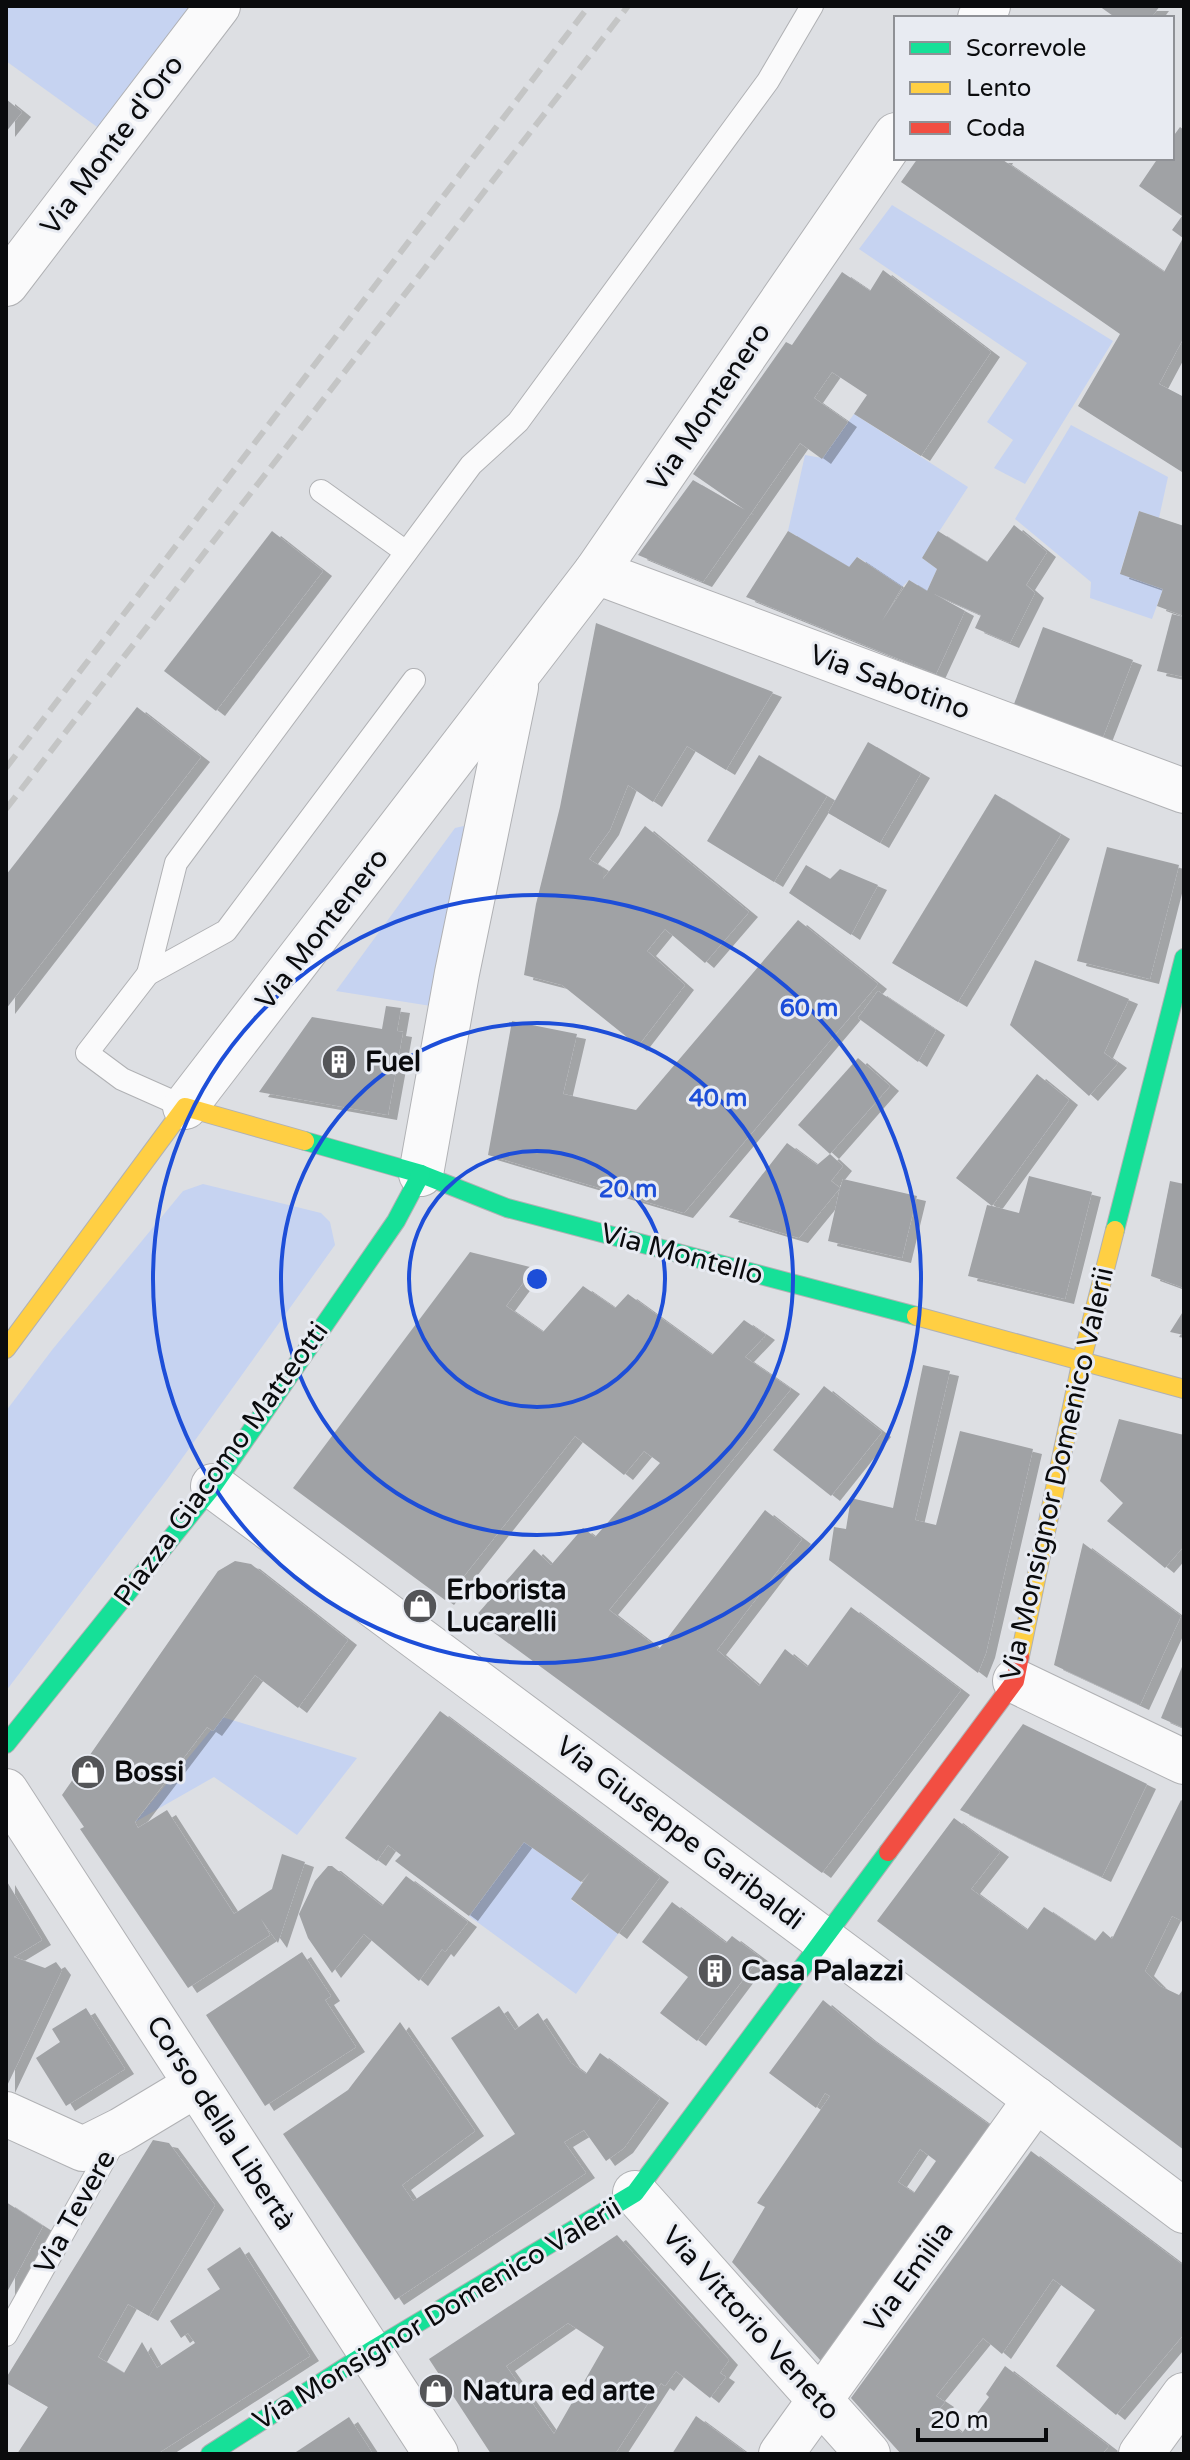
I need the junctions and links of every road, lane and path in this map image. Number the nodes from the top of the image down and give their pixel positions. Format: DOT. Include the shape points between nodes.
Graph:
graph roads {
  1 [pos="218,6"];
  2 [pos="812,6"];
  3 [pos="894,138"];
  4 [pos="6,284"];
  5 [pos="321,491"];
  6 [pos="406,552"];
  7 [pos="596,572"];
  8 [pos="518,676"];
  9 [pos="414,680"];
  10 [pos="1184,791"];
  11 [pos="1184,958"];
  12 [pos="148,974"];
  13 [pos="185,1107"];
  14 [pos="421,1174"];
  15 [pos="6,1349"];
  16 [pos="1082,1359"];
  17 [pos="1184,1389"];
  18 [pos="213,1486"];
  19 [pos="1015,1681"];
  20 [pos="6,1744"];
  21 [pos="1184,1762"];
  22 [pos="6,1791"];
  23 [pos="824,1940"];
  24 [pos="196,2085"];
  25 [pos="1036,2099"];
  26 [pos="6,2114"];
  27 [pos="121,2130"];
  28 [pos="635,2193"];
  29 [pos="1184,2211"];
  30 [pos="6,2335"];
  31 [pos="369,2352"];
  32 [pos="1184,2395"];
  33 [pos="819,2401"];
  34 [pos="210,2454"];
  35 [pos="436,2454"];
  36 [pos="781,2454"];
  37 [pos="868,2454"];
  38 [pos="1141,2454"];
  1 -- 4 [label="street, Via Monte d'Oro"];
  2 -- 6 [label="lane" via="768,81 527,410 471,465"];
  3 -- 7 [label="street, Via Montenero"];
  5 -- 6 [label="lane"];
  6 -- 12 [label="lane" via="176,863"];
  7 -- 8 [label="street, Via Montenero"];
  7 -- 10 [label="street, Via Sabotino"];
  8 -- 13 [label="street, Via Montenero"];
  8 -- 14 [label="street, Via Montenero"];
  9 -- 12 [label="lane" via="226,931"];
  11 -- 16 [label="street, Via Monsignor Domenico Valerii"];
  12 -- 13 [label="lane" via="87,1053 122,1079"];
  13 -- 14 [label="street, Via Montello"];
  13 -- 15 [label="street"];
  14 -- 16 [label="street, Via Montello" via="507,1208"];
  14 -- 18 [label="street, Piazza Giacomo Matteotti" via="396,1221"];
  16 -- 17 [label="street, Via Montello"];
  16 -- 19 [label="street, Via Monsignor Domenico Valerii"];
  18 -- 20 [label="street, Piazza Giacomo Matteotti"];
  18 -- 23 [label="street, Via Giuseppe Garibaldi"];
  19 -- 21 [label="street"];
  19 -- 23 [label="street, Via Monsignor Domenico Valerii"];
  22 -- 24 [label="street, Corso della Libertà"];
  23 -- 25 [label="street, Via Giuseppe Garibaldi"];
  23 -- 28 [label="street, Via Monsignor Domenico Valerii"];
  24 -- 27 [label="street, Via Tevere"];
  24 -- 31 [label="street, Corso della Libertà"];
  25 -- 29 [label="street, Via Giuseppe Garibaldi"];
  25 -- 33 [label="street, Via Emilia"];
  26 -- 27 [label="street, Via Tevere" via="83,2149"];
  27 -- 30 [label="lane, Via Tevere"];
  28 -- 31 [label="street, Via Monsignor Domenico Valerii"];
  28 -- 33 [label="street, Via Vittorio Veneto"];
  31 -- 34 [label="street, Via Monsignor Domenico Valerii"];
  31 -- 35 [label="street, Corso della Libertà"];
  32 -- 38 [label="street"];
  33 -- 36 [label="street, Via Emilia"];
  33 -- 37 [label="street, Via Vittorio Veneto"];
}
